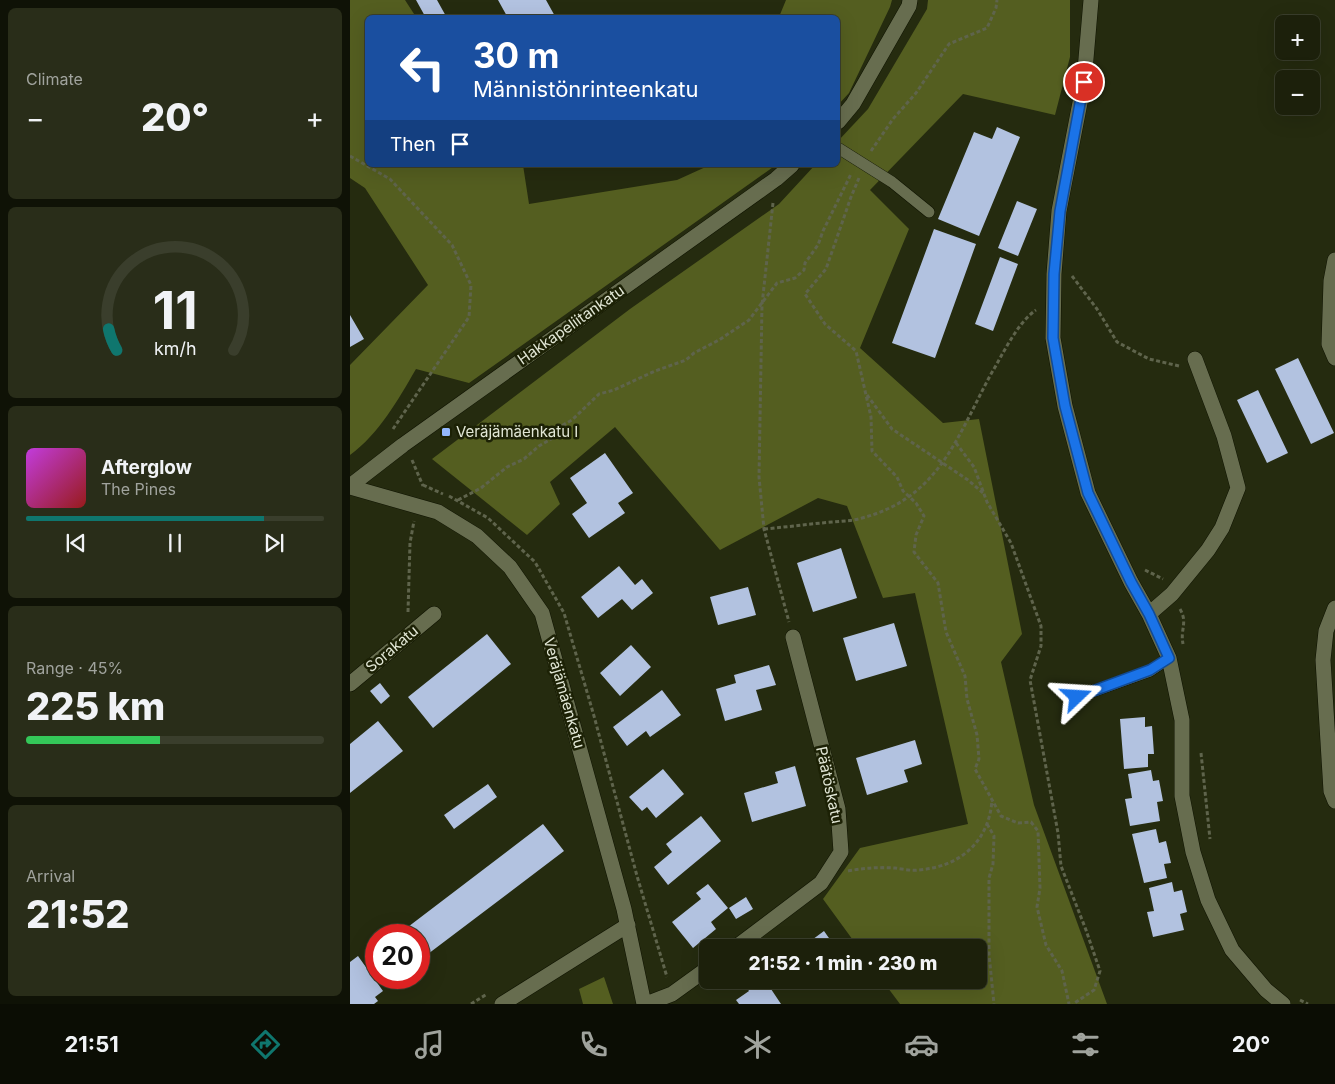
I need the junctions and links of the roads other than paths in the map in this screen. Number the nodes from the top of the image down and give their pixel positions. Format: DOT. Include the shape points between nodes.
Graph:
graph roads {
  1 [pos="910,0"];
  2 [pos="1091,0"];
  3 [pos="840,120"];
  4 [pos="840,149"];
  5 [pos="790,167"];
  6 [pos="929,212"];
  7 [pos="1335,260"];
  8 [pos="1335,358"];
  9 [pos="1197,365"];
  10 [pos="350,486"];
  11 [pos="1335,608"];
  12 [pos="434,614"];
  13 [pos="1149,614"];
  14 [pos="793,638"];
  15 [pos="1169,658"];
  16 [pos="350,684"];
  17 [pos="1077,697"];
  18 [pos="1335,801"];
  19 [pos="628,924"];
  20 [pos="747,939"];
  21 [pos="699,974"];
  22 [pos="502,1004"];
  23 [pos="645,1004"];
  24 [pos="1283,1004"];
  1 -- 3 [label="street" via="853,104"];
  2 -- 13 [label="street" via="1084,82 1060,211 1053,338 1065,406 1088,493"];
  4 -- 6 [label="lane" via="892,182"];
  5 -- 10 [label="street, Hakkapeliitankatu"];
  7 -- 8 [label="street" via="1330,281 1329,344"];
  9 -- 13 [label="street" via="1224,436 1238,488 1222,528 1208,550 1172,594"];
  10 -- 19 [label="street, Veräjämäenkatu" via="438,512 477,536 510,567 542,613"];
  11 -- 18 [label="street" via="1326,630 1323,660 1331,791"];
  12 -- 16 [label="street, Sorakatu"];
  13 -- 15 [label="street"];
  14 -- 20 [label="street, Päätöskatu" via="838,809 841,852 821,884"];
  15 -- 17 [label="lane" via="1150,670"];
  15 -- 24 [label="street" via="1182,720 1182,796 1193,852 1208,900 1232,950 1266,990"];
  19 -- 22 [label="street"];
  19 -- 23 [label="street, Veräjämäenkatu"];
  21 -- 23 [label="street" via="672,994"];
}
